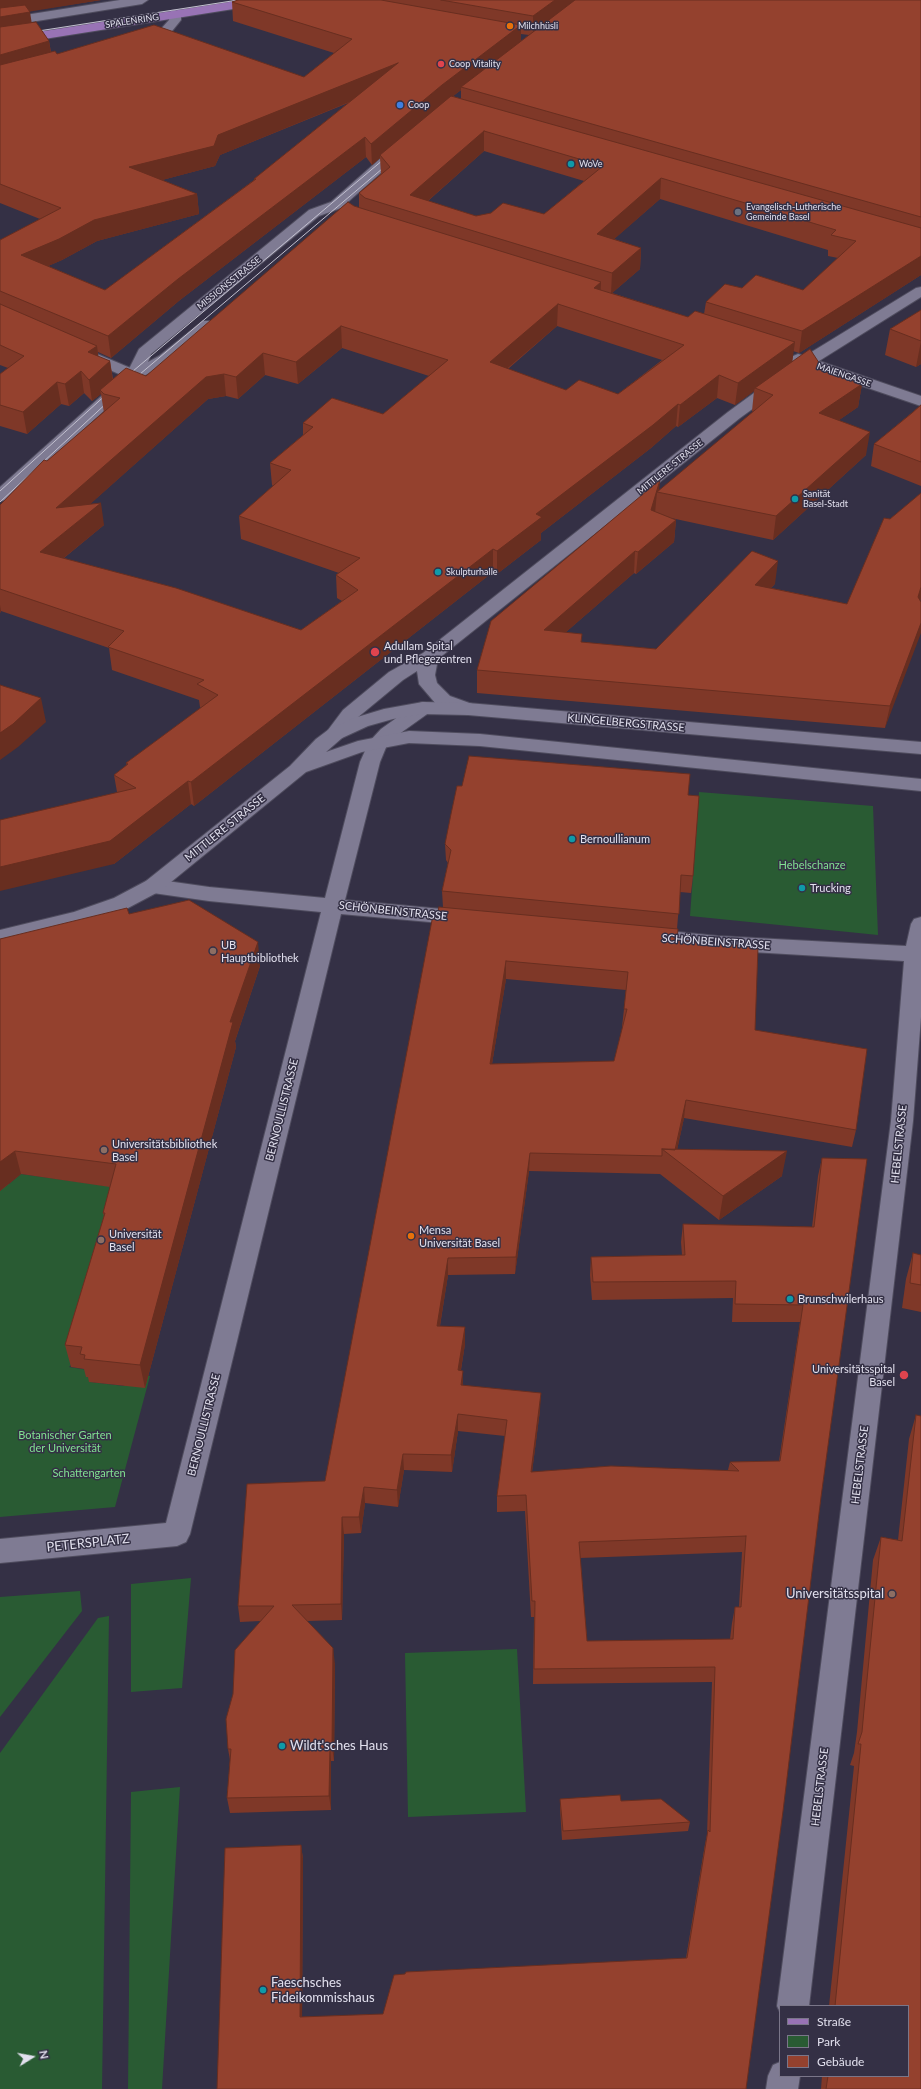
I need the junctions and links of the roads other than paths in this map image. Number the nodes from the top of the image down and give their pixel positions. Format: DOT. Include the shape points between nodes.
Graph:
graph roads {
  1 [pos="265,0"];
  2 [pos="146,2"];
  3 [pos="175,14"];
  4 [pos="0,23"];
  5 [pos="0,30"];
  6 [pos="0,42"];
  7 [pos="126,46"];
  8 [pos="415,137"];
  9 [pos="921,291"];
  10 [pos="221,314"];
  11 [pos="73,348"];
  12 [pos="784,355"];
  13 [pos="807,362"];
  14 [pos="134,375"];
  15 [pos="921,401"];
  16 [pos="0,496"];
  17 [pos="429,657"];
  18 [pos="423,708"];
  19 [pos="468,709"];
  20 [pos="335,734"];
  21 [pos="379,742"];
  22 [pos="921,746"];
  23 [pos="297,770"];
  24 [pos="921,785"];
  25 [pos="154,886"];
  26 [pos="333,905"];
  27 [pos="484,920"];
  28 [pos="921,924"];
  29 [pos="632,935"];
  30 [pos="0,937"];
  31 [pos="915,954"];
  32 [pos="177,1534"];
  33 [pos="0,1551"];
  34 [pos="792,2005"];
  35 [pos="784,2077"];
  36 [pos="782,2089"];
  1 -- 3 [label="main road, SPALENRING"];
  2 -- 4 [label="street, SPALENRING"];
  2 -- 5 [label="main road, SPALENRING"];
  3 -- 6 [label="main road, SPALENRING"];
  3 -- 7 [label="street" via="171,27 164,33"];
  8 -- 14 [label="street, MISSIONSSTRASSE" via="340,213 314,213 144,352"];
  9 -- 13 [label="street, MITTLERE STRASSE"];
  10 -- 14 [label="street, MISSIONSSTRASSE" via="164,359"];
  11 -- 14 [label="street"];
  12 -- 13 [label="street, MAIENGASSE"];
  13 -- 15 [label="street, MAIENGASSE"];
  13 -- 17 [label="street, MITTLERE STRASSE" via="734,415"];
  14 -- 16 [label="street, MISSIONSSTRASSE"];
  17 -- 19 [label="street" via="426,675 428,684 434,692 443,700"];
  17 -- 20 [label="street, MITTLERE STRASSE" via="396,676 350,714"];
  18 -- 19 [label="street, KLINGELBERGSTRASSE"];
  18 -- 20 [label="street, KLINGELBERGSTRASSE" via="361,722"];
  18 -- 21 [label="street, BERNOULLISTRASSE"];
  19 -- 22 [label="street, KLINGELBERGSTRASSE"];
  20 -- 23 [label="street, MITTLERE STRASSE"];
  21 -- 23 [label="street, MITTLERE STRASSE" via="338,753"];
  21 -- 24 [label="street" via="409,737 480,740"];
  21 -- 26 [label="street, BERNOULLISTRASSE" via="370,762"];
  23 -- 25 [label="street, MITTLERE STRASSE"];
  25 -- 26 [label="street, SCHÖNBEINSTRASSE" via="209,894"];
  25 -- 30 [label="street" via="121,903 85,915"];
  26 -- 27 [label="street, SCHÖNBEINSTRASSE"];
  26 -- 32 [label="street, BERNOULLISTRASSE"];
  28 -- 31 [label="street, HEBELSTRASSE"];
  29 -- 31 [label="street, SCHÖNBEINSTRASSE" via="718,943"];
  31 -- 34 [label="street, HEBELSTRASSE" via="902,1122"];
  32 -- 33 [label="street, PETERSPLATZ"];
  35 -- 36 [label="street"];
}
